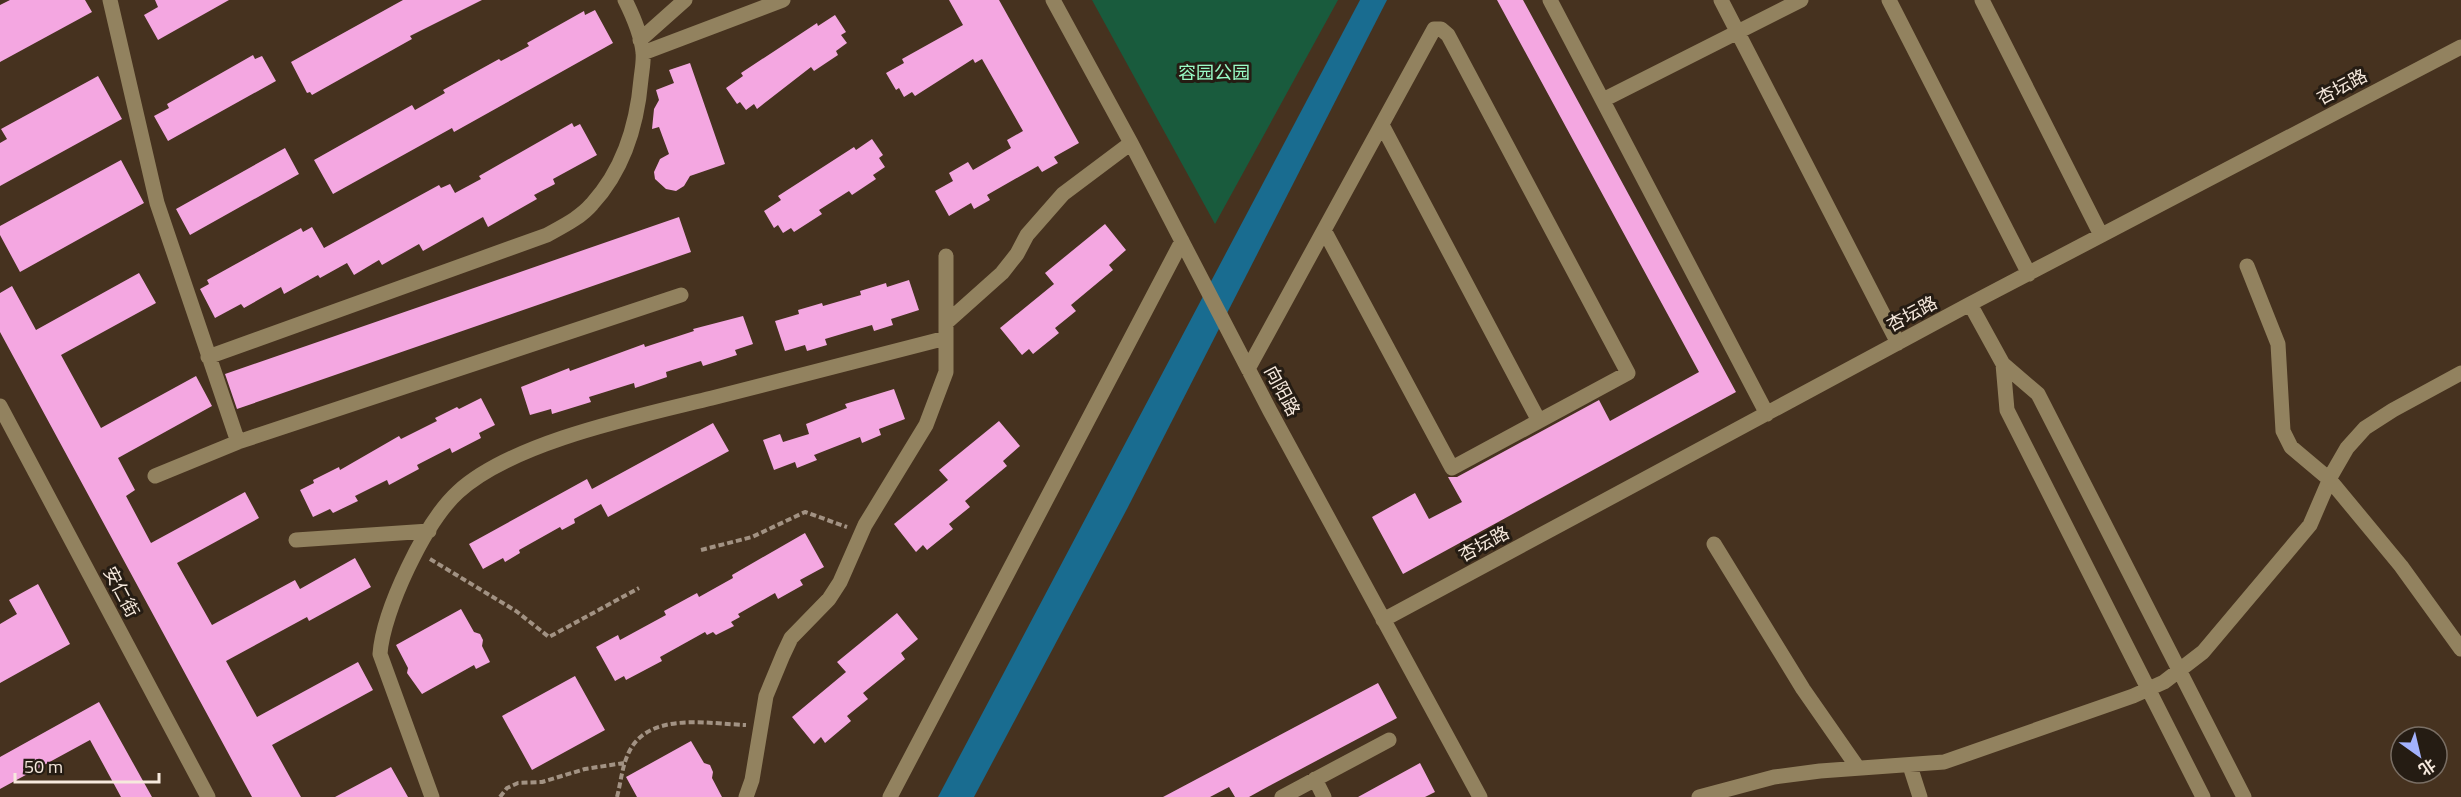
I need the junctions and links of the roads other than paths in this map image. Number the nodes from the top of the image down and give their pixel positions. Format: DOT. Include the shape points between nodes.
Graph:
graph roads {
  1 [pos="110,0"];
  2 [pos="625,0"];
  3 [pos="685,0"];
  4 [pos="783,0"];
  5 [pos="1053,0"];
  6 [pos="1550,0"];
  7 [pos="1721,0"];
  8 [pos="1801,0"];
  9 [pos="1889,0"];
  10 [pos="1982,0"];
  11 [pos="1737,32"];
  12 [pos="2461,46"];
  13 [pos="641,47"];
  14 [pos="1602,100"];
  15 [pos="1382,125"];
  16 [pos="1131,143"];
  17 [pos="1324,230"];
  18 [pos="2101,235"];
  19 [pos="1182,241"];
  20 [pos="946,256"];
  21 [pos="2247,266"];
  22 [pos="2029,274"];
  23 [pos="681,295"];
  24 [pos="1970,304"];
  25 [pos="946,331"];
  26 [pos="1898,343"];
  27 [pos="208,357"];
  28 [pos="2002,364"];
  29 [pos="1248,369"];
  30 [pos="2461,373"];
  31 [pos="0,406"];
  32 [pos="1767,414"];
  33 [pos="1539,421"];
  34 [pos="238,442"];
  35 [pos="155,476"];
  36 [pos="2329,479"];
  37 [pos="429,531"];
  38 [pos="296,540"];
  39 [pos="1714,544"];
  40 [pos="1383,620"];
  41 [pos="2461,649"];
  42 [pos="2180,671"];
  43 [pos="2149,689"];
  44 [pos="1389,740"];
  45 [pos="1910,766"];
  46 [pos="1858,768"];
  47 [pos="1315,779"];
  48 [pos="208,797"];
  49 [pos="432,797"];
  50 [pos="746,797"];
  51 [pos="890,797"];
  52 [pos="1282,797"];
  53 [pos="1324,797"];
  54 [pos="1480,797"];
  55 [pos="1699,797"];
  56 [pos="1920,797"];
  57 [pos="2204,797"];
  58 [pos="2244,797"];
  1 -- 27 [label="street" via="157,203"];
  2 -- 13 [label="street"];
  3 -- 13 [label="street"];
  4 -- 13 [label="street"];
  5 -- 16 [label="street, 向阳路"];
  6 -- 14 [label="street"];
  7 -- 11 [label="street"];
  8 -- 11 [label="street"];
  9 -- 22 [label="street"];
  10 -- 18 [label="street"];
  11 -- 14 [label="street"];
  11 -- 26 [label="street"];
  12 -- 18 [label="street, 杏坛路"];
  13 -- 27 [label="street" via="639,104 629,146 609,183 573,221 547,235"];
  14 -- 32 [label="street"];
  15 -- 17 [label="street"];
  15 -- 33 [label="street"];
  15 -- 33 [label="street" via="1434,29 1441,29 1448,35 1628,373"];
  16 -- 19 [label="street, 向阳路"];
  16 -- 25 [label="street" via="1063,194 1027,235 1002,273"];
  17 -- 29 [label="street"];
  17 -- 33 [label="street" via="1452,468"];
  18 -- 22 [label="street, 杏坛路"];
  19 -- 29 [label="street, 向阳路"];
  19 -- 51 [label="street"];
  20 -- 25 [label="street"];
  21 -- 36 [label="street" via="2278,344 2283,431 2291,447"];
  22 -- 24 [label="street, 杏坛路"];
  23 -- 34 [label="street"];
  24 -- 26 [label="street, 杏坛路"];
  24 -- 28 [label="street"];
  25 -- 37 [label="street" via="525,452 498,464 459,491"];
  25 -- 50 [label="street" via="946,372 926,425 861,534 840,582 791,638 766,696"];
  26 -- 32 [label="street, 杏坛路"];
  27 -- 34 [label="street"];
  28 -- 42 [label="street" via="2038,394"];
  28 -- 43 [label="street" via="2007,410"];
  29 -- 40 [label="street, 向阳路"];
  30 -- 36 [label="street" via="2365,428 2347,448"];
  31 -- 48 [label="street, 安仁街"];
  32 -- 40 [label="street, 杏坛路"];
  34 -- 35 [label="street"];
  36 -- 41 [label="street" via="2401,566"];
  36 -- 42 [label="street" via="2310,525 2203,652"];
  37 -- 38 [label="street"];
  37 -- 49 [label="street" via="416,552 381,638 380,654"];
  39 -- 46 [label="street" via="1803,689"];
  40 -- 54 [label="street, 向阳路"];
  42 -- 43 [label="street"];
  42 -- 58 [label="street"];
  43 -- 45 [label="street" via="1944,762"];
  43 -- 57 [label="street"];
  44 -- 47 [label="street"];
  45 -- 46 [label="street"];
  45 -- 56 [label="street"];
  46 -- 55 [label="street" via="1774,777"];
  47 -- 52 [label="street"];
  47 -- 53 [label="street"];
}
